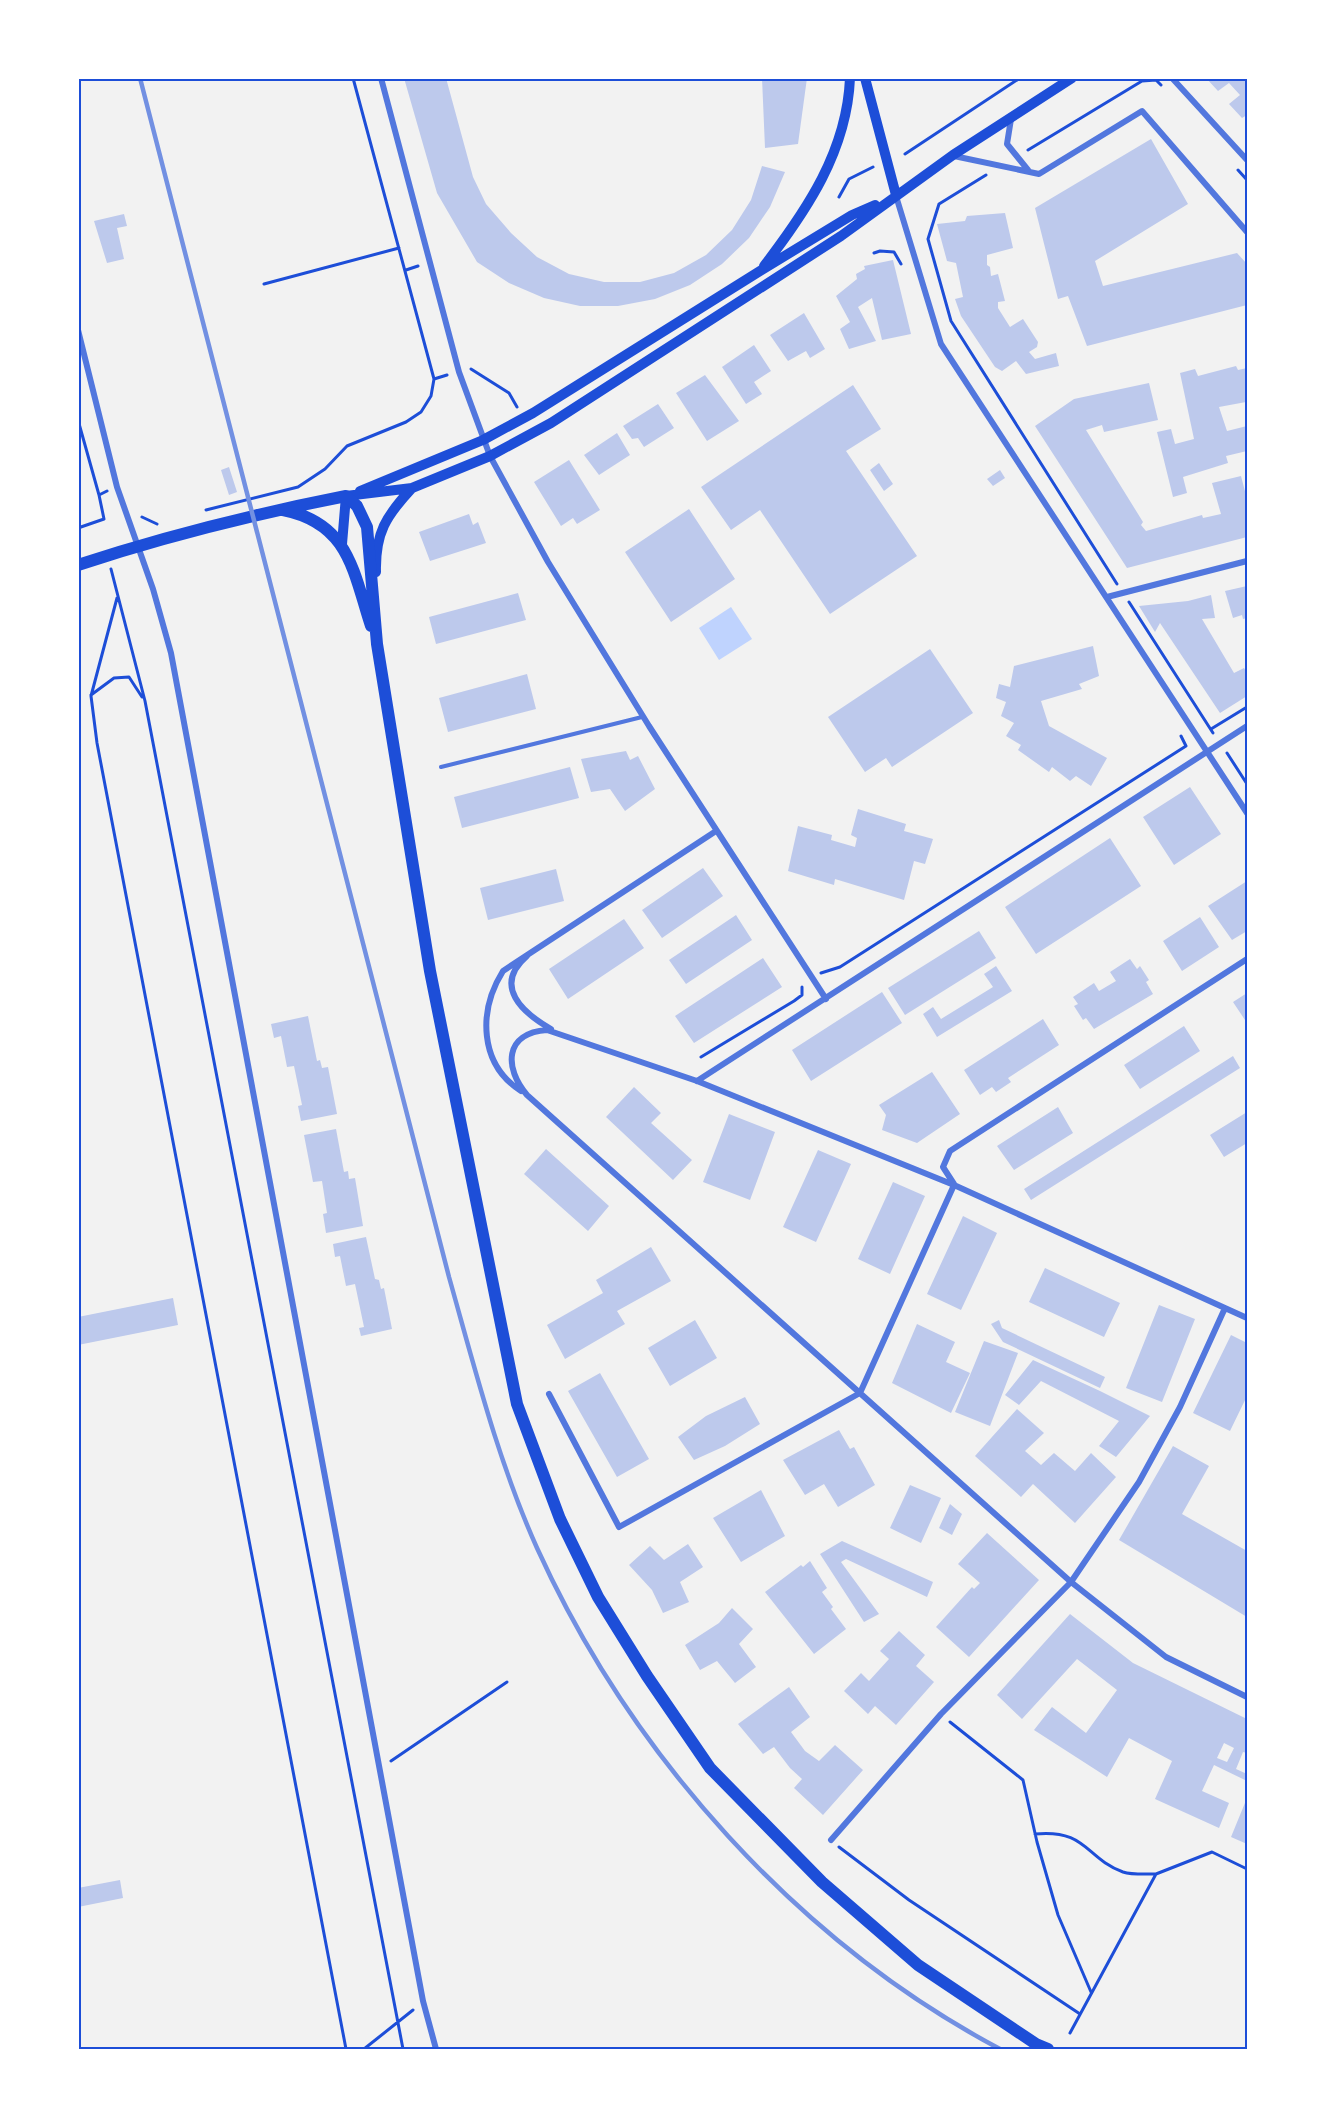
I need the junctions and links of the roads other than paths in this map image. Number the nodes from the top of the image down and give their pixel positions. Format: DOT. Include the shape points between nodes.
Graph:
graph roads {
  1 [pos="381,78"];
  2 [pos="850,78"];
  3 [pos="865,78"];
  4 [pos="1072,78"];
  5 [pos="1172,78"];
  6 [pos="1013,115"];
  7 [pos="953,155"];
  8 [pos="1247,160"];
  9 [pos="1028,171"];
  10 [pos="896,195"];
  11 [pos="1247,232"];
  12 [pos="760,271"];
  13 [pos="78,330"];
  14 [pos="483,440"];
  15 [pos="490,456"];
  16 [pos="412,488"];
  17 [pos="346,496"];
  18 [pos="279,509"];
  19 [pos="342,544"];
  20 [pos="136,546"];
  21 [pos="1247,561"];
  22 [pos="78,565"];
  23 [pos="1107,597"];
  24 [pos="377,644"];
  25 [pos="643,716"];
  26 [pos="1247,726"];
  27 [pos="1207,752"];
  28 [pos="441,768"];
  29 [pos="1247,813"];
  30 [pos="716,831"];
  31 [pos="539,946"];
  32 [pos="1247,959"];
  33 [pos="826,999"];
  34 [pos="557,1032"];
  35 [pos="697,1081"];
  36 [pos="527,1095"];
  37 [pos="954,1185"];
  38 [pos="1226,1308"];
  39 [pos="1247,1317"];
  40 [pos="549,1394"];
  41 [pos="860,1394"];
  42 [pos="1071,1582"];
  43 [pos="1247,1697"];
  44 [pos="831,1840"];
  45 [pos="436,2049"];
  46 [pos="1048,2049"];
  1 -- 14 [label="street" via="459,372"];
  2 -- 12 [label="main road" via="845,120 824,177 801,218"];
  3 -- 10 [label="main road"];
  4 -- 6 [label="main road"];
  5 -- 8 [label="street"];
  6 -- 7 [label="main road"];
  6 -- 9 [label="street" via="1007,144"];
  7 -- 9 [label="street"];
  7 -- 10 [label="main road"];
  9 -- 11 [label="street" via="1039,174 1142,111"];
  10 -- 12 [label="main road" via="852,215"];
  10 -- 15 [label="main road" via="841,236 571,410"];
  10 -- 23 [label="street" via="941,344"];
  12 -- 14 [label="main road"];
  13 -- 20 [label="street" via="117,487"];
  14 -- 15 [label="street"];
  14 -- 17 [label="main road"];
  15 -- 16 [label="main road"];
  15 -- 25 [label="street" via="548,562"];
  16 -- 17 [label="main road"];
  16 -- 24 [label="main road" via="385,519 376,548"];
  17 -- 18 [label="main road"];
  17 -- 19 [label="main road"];
  17 -- 24 [label="main road" via="357,506 367,527"];
  18 -- 19 [label="main road" via="307,516 326,527"];
  18 -- 20 [label="main road"];
  19 -- 24 [label="main road"];
  20 -- 22 [label="main road"];
  20 -- 45 [label="street" via="171,653 423,2001"];
  21 -- 23 [label="street"];
  23 -- 27 [label="street"];
  24 -- 46 [label="main road" via="430,971 517,1404 565,1529 598,1597 710,1768 822,1882 918,1965"];
  25 -- 28 [label="lane"];
  25 -- 30 [label="street"];
  26 -- 27 [label="street"];
  27 -- 29 [label="street"];
  27 -- 33 [label="street"];
  30 -- 31 [label="street"];
  30 -- 33 [label="street"];
  31 -- 34 [label="street" via="516,970 514,995 528,1016"];
  31 -- 36 [label="street" via="503,971 490,996 485,1024 495,1065"];
  32 -- 37 [label="street" via="950,1150 943,1167"];
  33 -- 35 [label="street"];
  34 -- 35 [label="street"];
  34 -- 36 [label="street" via="536,1030 518,1042 513,1051 511,1072"];
  35 -- 37 [label="street"];
  36 -- 41 [label="street"];
  37 -- 38 [label="street"];
  37 -- 41 [label="street"];
  38 -- 39 [label="street"];
  38 -- 42 [label="street" via="1180,1407 1138,1482"];
  40 -- 41 [label="street" via="619,1527"];
  41 -- 42 [label="street"];
  42 -- 43 [label="street" via="1166,1657"];
  42 -- 44 [label="street" via="941,1714"];
}
